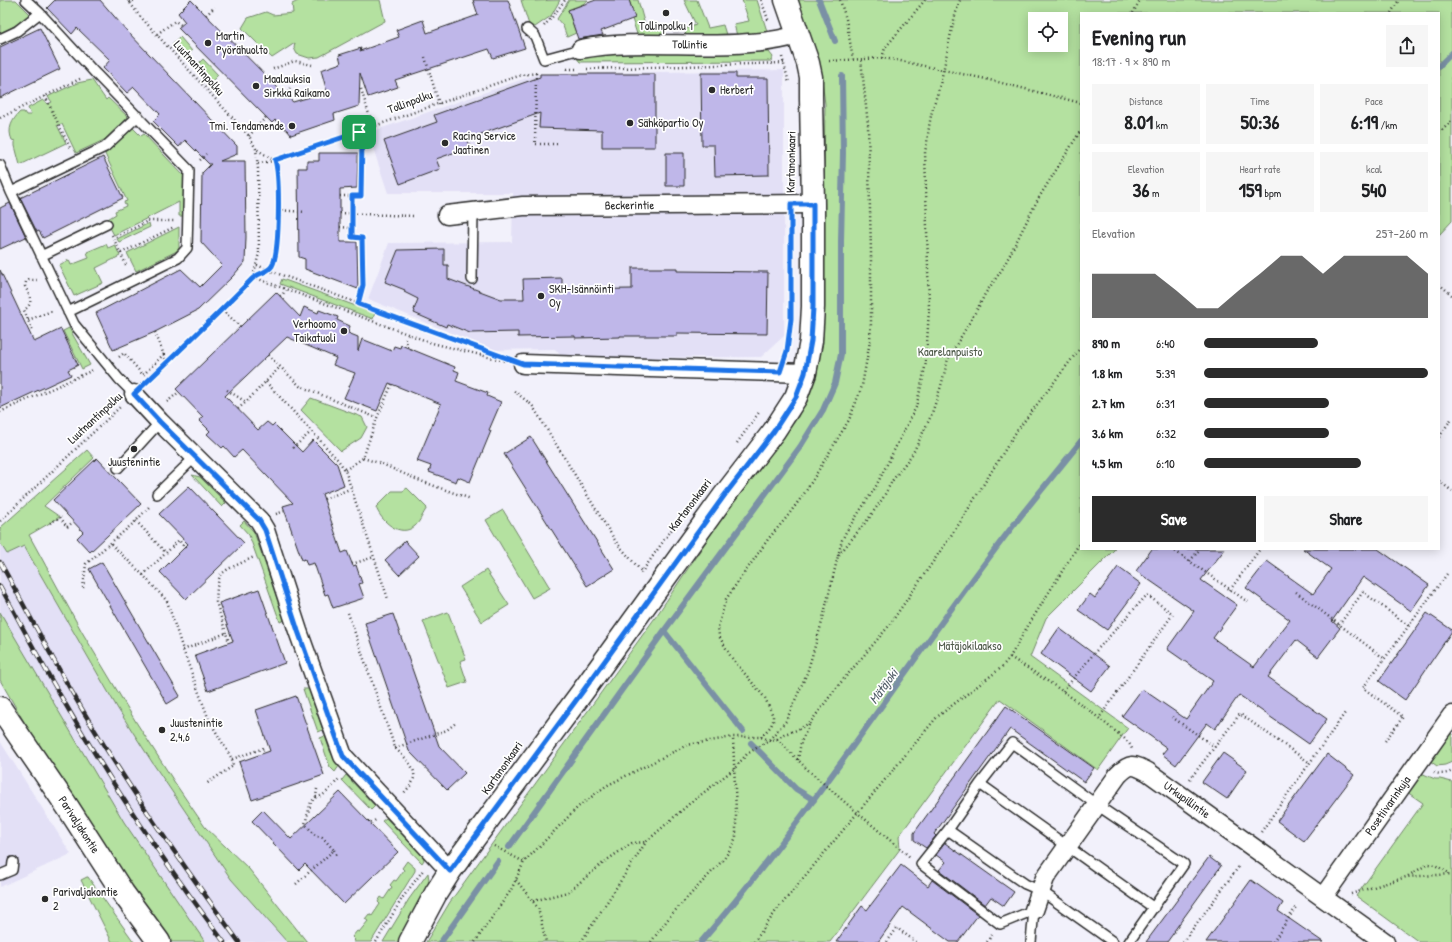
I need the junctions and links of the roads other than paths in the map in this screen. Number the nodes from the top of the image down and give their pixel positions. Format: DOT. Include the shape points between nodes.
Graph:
graph roads {
  1 [pos="26,0"];
  2 [pos="786,0"];
  3 [pos="40,13"];
  4 [pos="527,29"];
  5 [pos="797,35"];
  6 [pos="0,39"];
  7 [pos="581,49"];
  8 [pos="138,116"];
  9 [pos="0,165"];
  10 [pos="11,192"];
  11 [pos="813,204"];
  12 [pos="473,212"];
  13 [pos="447,216"];
  14 [pos="107,224"];
  15 [pos="41,256"];
  16 [pos="472,279"];
  17 [pos="68,312"];
  18 [pos="523,364"];
  19 [pos="805,373"];
  20 [pos="134,394"];
  21 [pos="160,422"];
  22 [pos="196,456"];
  23 [pos="118,468"];
  24 [pos="157,494"];
  25 [pos="0,708"];
  26 [pos="1452,714"];
  27 [pos="980,784"];
  28 [pos="1097,805"];
  29 [pos="948,830"];
  30 [pos="1067,847"];
  31 [pos="13,862"];
  32 [pos="450,871"];
  33 [pos="0,875"];
  34 [pos="1040,891"];
  35 [pos="1323,897"];
  36 [pos="1154,908"];
  37 [pos="1034,910"];
  38 [pos="159,942"];
  39 [pos="410,942"];
  40 [pos="1031,942"];
  41 [pos="1113,942"];
  42 [pos="1129,942"];
  43 [pos="1385,942"];
  1 -- 3 [label="lane"];
  2 -- 5 [label="street, Kartanonkaari"];
  3 -- 6 [label="lane" via="17,31"];
  3 -- 8 [label="lane"];
  4 -- 7 [label="lane" via="535,36 544,59"];
  5 -- 7 [label="street, Tollintie" via="776,41 734,44 607,45"];
  5 -- 11 [label="street, Kartanonkaari" via="811,77"];
  8 -- 10 [label="lane" via="105,147"];
  8 -- 17 [label="lane" via="189,170 186,248 178,258"];
  9 -- 10 [label="lane"];
  10 -- 15 [label="lane"];
  11 -- 12 [label="street, Beckerintie" via="523,206"];
  11 -- 19 [label="street, Kartanonkaari" via="813,307 811,341"];
  12 -- 13 [label="street, Beckerintie"];
  12 -- 16 [label="lane"];
  14 -- 15 [label="lane"];
  15 -- 17 [label="lane"];
  17 -- 20 [label="lane" via="74,324"];
  18 -- 19 [label="street"];
  19 -- 32 [label="street, Kartanonkaari" via="796,397 774,431 719,502"];
  20 -- 21 [label="street"];
  21 -- 22 [label="street"];
  21 -- 23 [label="lane"];
  22 -- 24 [label="lane"];
  22 -- 32 [label="street" via="259,520 265,530 343,756"];
  25 -- 38 [label="street, Parivaljakontie" via="123,893"];
  26 -- 35 [label="street, Posetiivarinkuja"];
  27 -- 28 [label="lane" via="1012,743"];
  27 -- 29 [label="lane"];
  27 -- 30 [label="lane"];
  28 -- 30 [label="street"];
  28 -- 35 [label="street, Urkupillintie" via="1127,767 1138,766"];
  28 -- 36 [label="lane" via="1184,864"];
  29 -- 34 [label="lane" via="1025,884"];
  29 -- 37 [label="lane" via="921,864 1000,924"];
  30 -- 34 [label="street" via="1045,878"];
  30 -- 36 [label="lane"];
  31 -- 33 [label="lane" via="12,870"];
  32 -- 39 [label="street, Kartanonkaari"];
  34 -- 37 [label="street"];
  34 -- 41 [label="lane"];
  35 -- 43 [label="street, Urkupillintie"];
  36 -- 42 [label="lane"];
  37 -- 40 [label="lane"];
}
